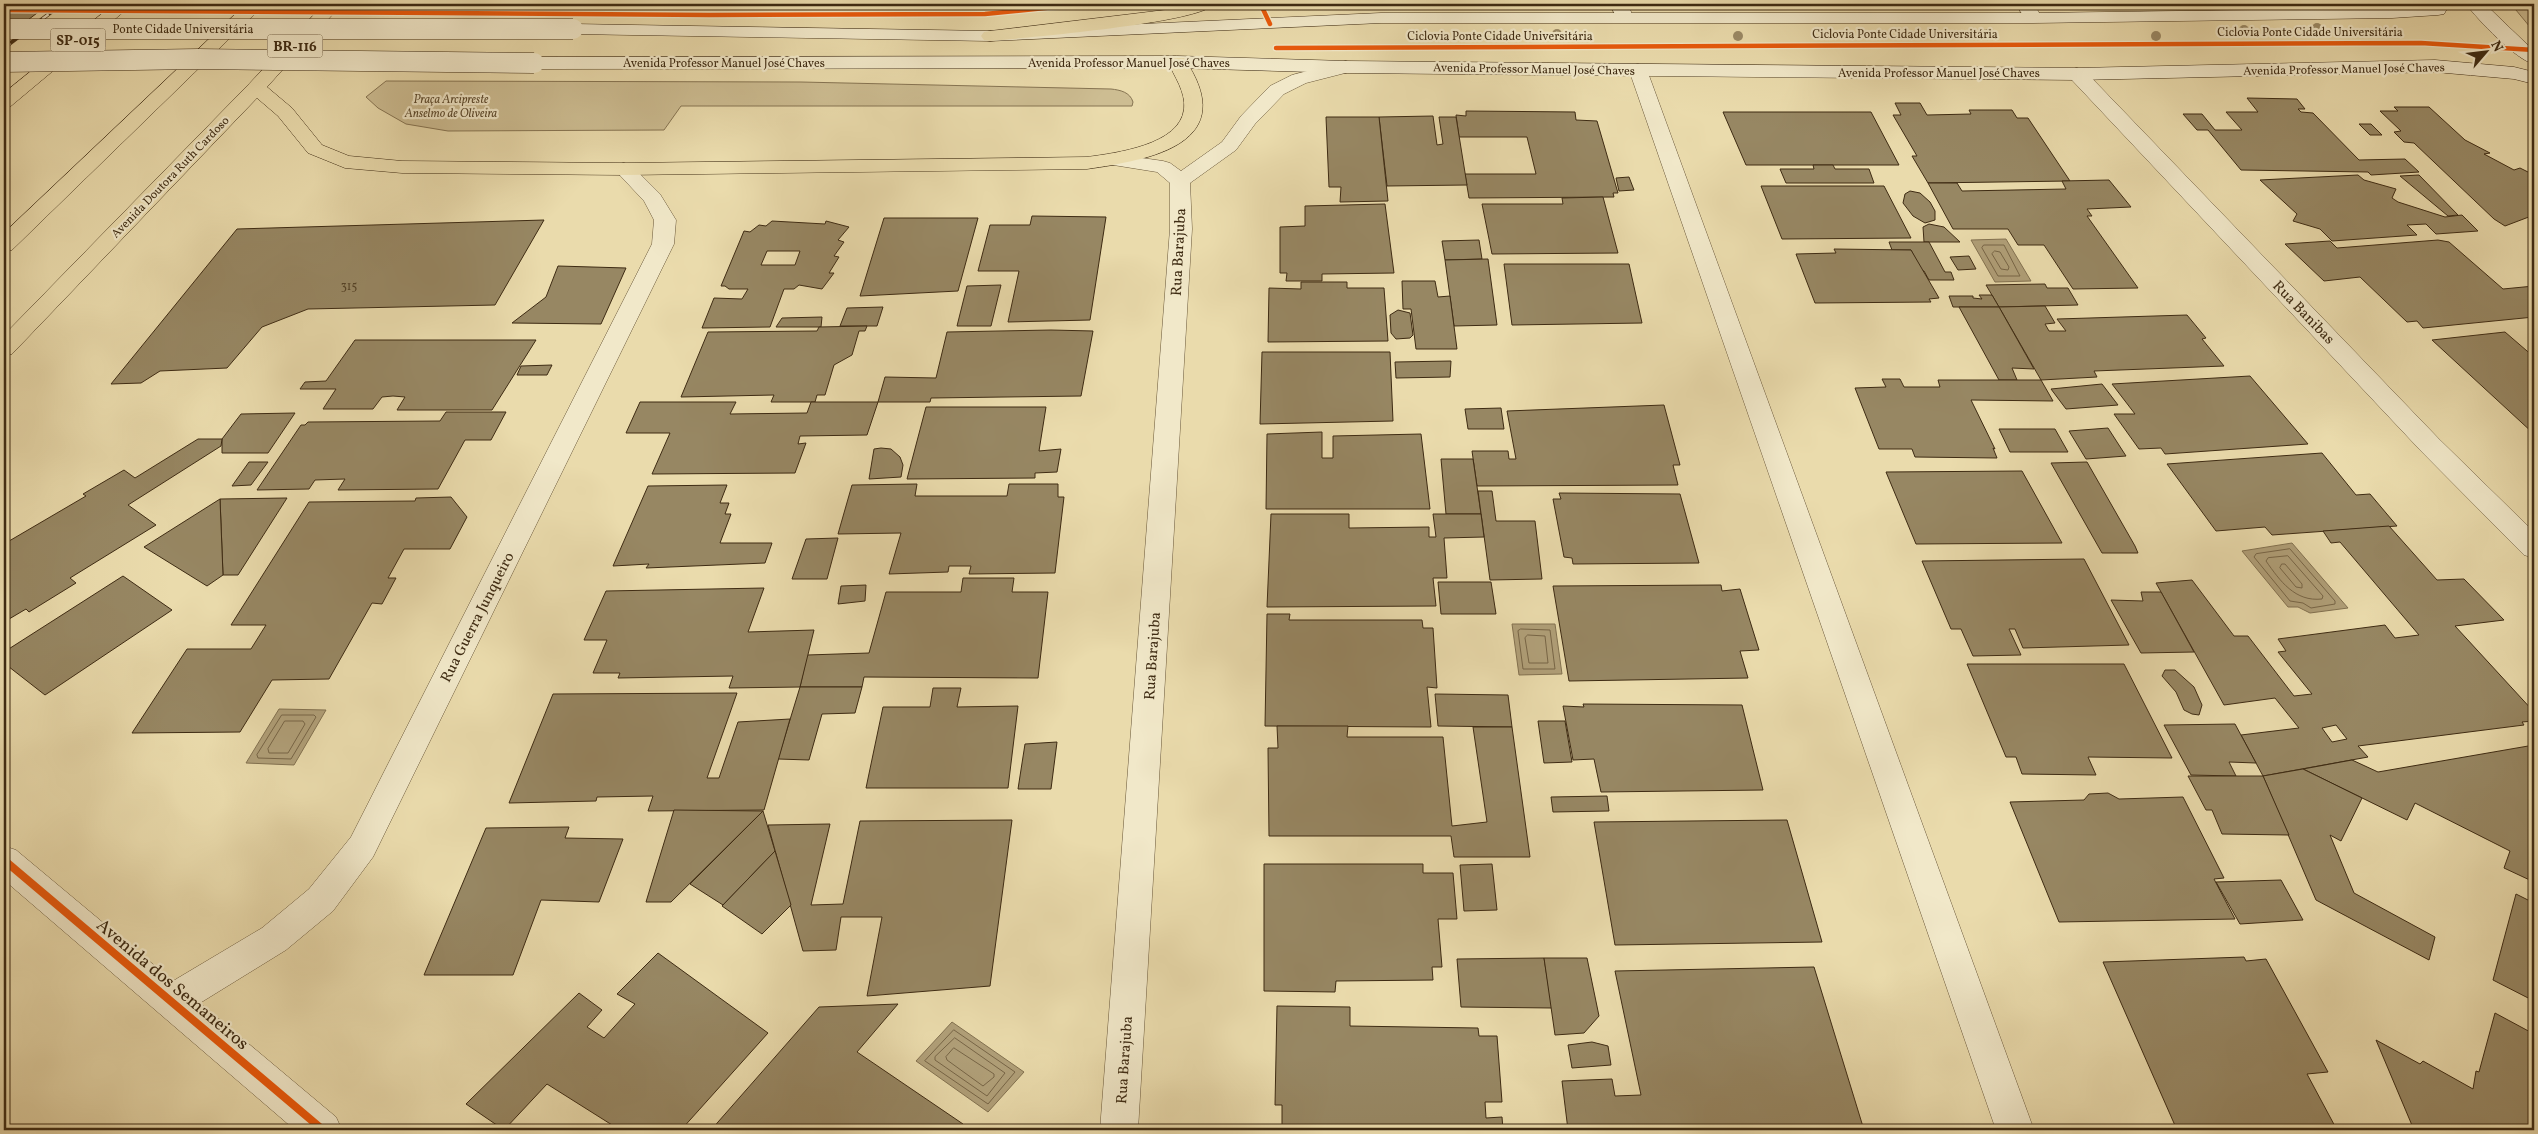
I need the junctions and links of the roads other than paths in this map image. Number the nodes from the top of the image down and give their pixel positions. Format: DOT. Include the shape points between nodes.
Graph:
graph roads {
  1 [pos="124,4"];
  2 [pos="256,4"];
  3 [pos="333,4"];
  4 [pos="1205,4"];
  5 [pos="2441,4"];
  6 [pos="2475,4"];
  7 [pos="1622,11"];
  8 [pos="2029,11"];
  9 [pos="4,29"];
  10 [pos="573,29"];
  11 [pos="990,36"];
  12 [pos="2534,59"];
  13 [pos="4,62"];
  14 [pos="1177,62"];
  15 [pos="1346,67"];
  16 [pos="1638,70"];
  17 [pos="2077,74"];
  18 [pos="2534,78"];
  19 [pos="256,88"];
  20 [pos="4,102"];
  21 [pos="1114,160"];
  22 [pos="624,169"];
  23 [pos="1180,181"];
  24 [pos="4,245"];
  25 [pos="4,349"];
  26 [pos="2534,548"];
  27 [pos="4,860"];
  28 [pos="171,1002"];
  29 [pos="323,1130"];
  30 [pos="1119,1130"];
  31 [pos="2016,1130"];
  1 -- 20 [label="highway, SP-015"];
  2 -- 24 [label="highway"];
  3 -- 19 [label="highway, Avenida Doutora Ruth Cardoso / BR-116"];
  4 -- 11 [label="highway" via="1165,15"];
  5 -- 8 [label="main road, Avenida Professor Manuel José Chaves" via="2438,10 2392,13"];
  6 -- 12 [label="main road"];
  7 -- 8 [label="main road, Avenida Professor Manuel José Chaves"];
  7 -- 11 [label="main road, Avenida Professor Manuel José Chaves" via="1381,18"];
  9 -- 10 [label="main road, Ponte Cidade Universitária / BR-116, bridge"];
  10 -- 11 [label="main road, Avenida Professor Manuel José Chaves / BR-116"];
  13 -- 14 [label="main road, Avenida Professor Manuel José Chaves / BR-116, bridge"];
  14 -- 15 [label="main road, Avenida Professor Manuel José Chaves"];
  14 -- 21 [label="highway" via="1191,91 1194,110 1189,124 1174,139 1154,149"];
  15 -- 16 [label="main road, Avenida Professor Manuel José Chaves"];
  15 -- 23 [label="main road" via="1276,90 1229,146"];
  16 -- 17 [label="main road, Avenida Professor Manuel José Chaves"];
  16 -- 31 [label="main road"];
  17 -- 18 [label="main road, Avenida Professor Manuel José Chaves" via="2435,66 2514,73"];
  17 -- 26 [label="main road, Rua Banibas" via="2417,431"];
  19 -- 22 [label="highway" via="285,112 315,149 345,162 402,167"];
  19 -- 25 [label="highway, Avenida Doutora Ruth Cardoso"];
  21 -- 22 [label="highway" via="1018,165"];
  21 -- 23 [label="main road" via="1162,167"];
  22 -- 28 [label="main road, Rua Guerra Junqueiro" via="653,198 665,220 663,244 362,847 321,900 281,933"];
  23 -- 30 [label="main road, Rua Barajuba" via="1181,229"];
  27 -- 28 [label="main road, Avenida dos Semaneiros"];
  28 -- 29 [label="main road, Avenida dos Semaneiros"];
}
